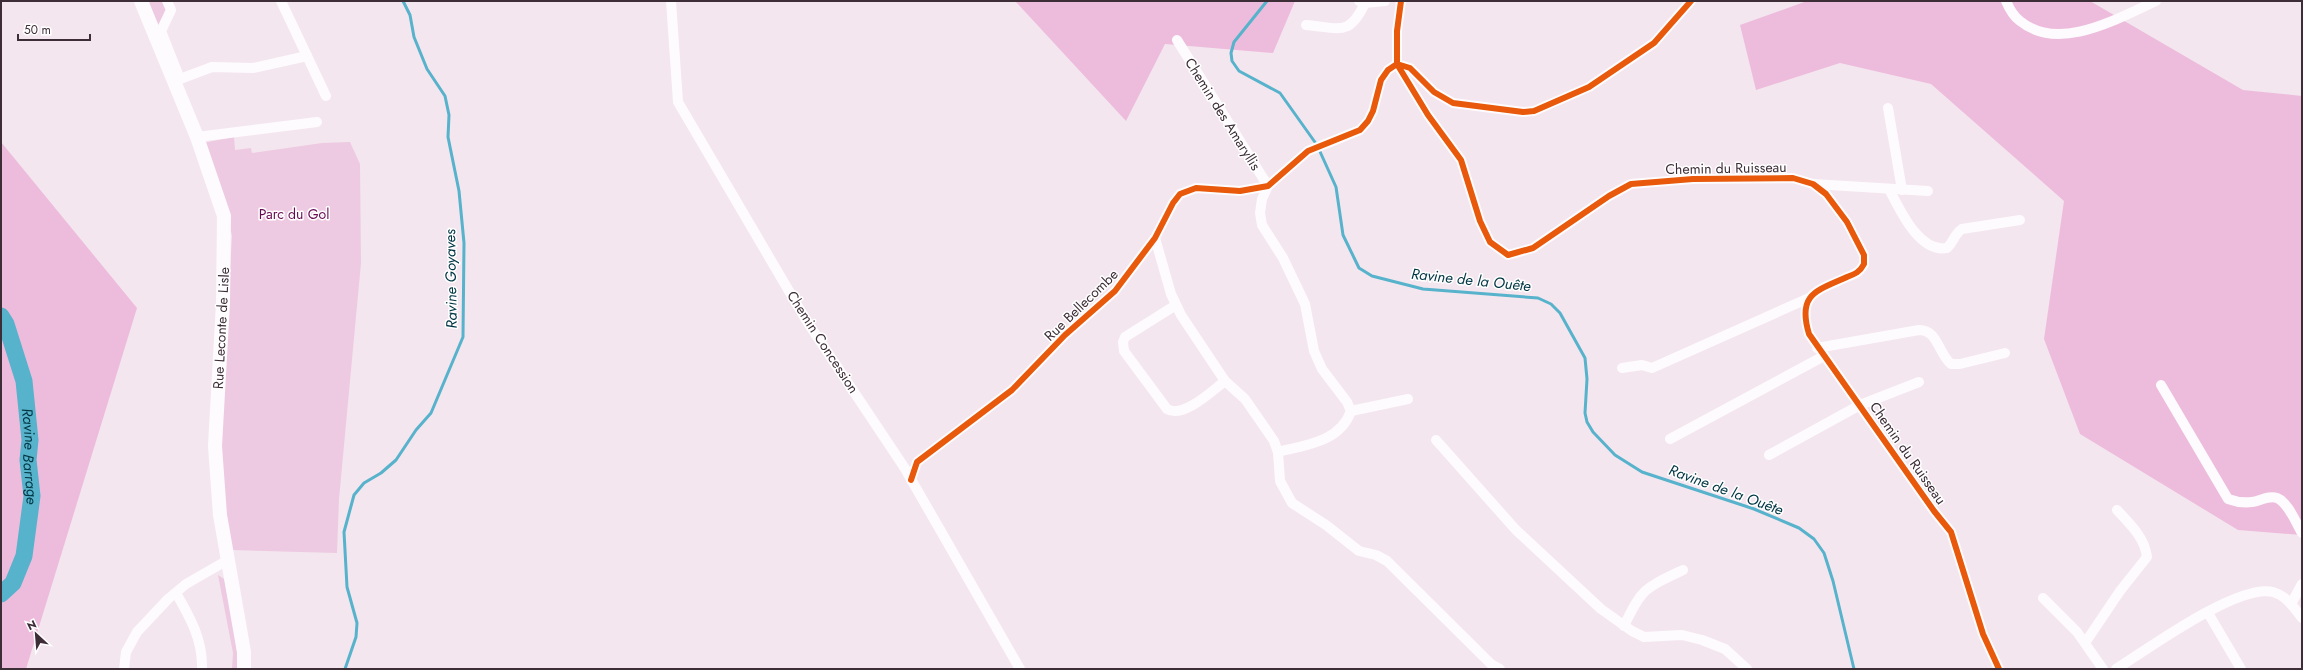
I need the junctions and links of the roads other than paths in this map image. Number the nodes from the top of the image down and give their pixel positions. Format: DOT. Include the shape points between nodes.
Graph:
graph roads {
  1 [pos="142,1"];
  2 [pos="167,1"];
  3 [pos="281,1"];
  4 [pos="671,1"];
  5 [pos="1385,1"];
  6 [pos="1401,1"];
  7 [pos="1691,1"];
  8 [pos="2006,1"];
  9 [pos="2156,1"];
  10 [pos="1362,2"];
  11 [pos="1306,25"];
  12 [pos="1177,40"];
  13 [pos="307,56"];
  14 [pos="1397,64"];
  15 [pos="326,96"];
  16 [pos="1888,108"];
  17 [pos="317,122"];
  18 [pos="197,137"];
  19 [pos="1813,184"];
  20 [pos="1268,186"];
  21 [pos="1889,189"];
  22 [pos="1902,190"];
  23 [pos="1928,191"];
  24 [pos="2020,220"];
  25 [pos="1156,238"];
  26 [pos="1809,298"];
  27 [pos="1176,305"];
  28 [pos="1817,348"];
  29 [pos="2005,353"];
  30 [pos="1824,356"];
  31 [pos="1622,368"];
  32 [pos="1226,381"];
  33 [pos="1919,382"];
  34 [pos="2161,385"];
  35 [pos="1408,399"];
  36 [pos="1860,405"];
  37 [pos="1351,411"];
  38 [pos="1670,439"];
  39 [pos="1436,440"];
  40 [pos="1278,452"];
  41 [pos="1769,455"];
  42 [pos="911,480"];
  43 [pos="2117,510"];
  44 [pos="2302,533"];
  45 [pos="226,561"];
  46 [pos="1683,570"];
  47 [pos="2302,584"];
  48 [pos="176,592"];
  49 [pos="2043,598"];
  50 [pos="2291,604"];
  51 [pos="2208,613"];
  52 [pos="2302,618"];
  53 [pos="1624,626"];
  54 [pos="2085,643"];
  55 [pos="124,669"];
  56 [pos="202,669"];
  57 [pos="244,669"];
  58 [pos="1020,669"];
  59 [pos="1500,669"];
  60 [pos="1747,669"];
  61 [pos="1999,669"];
  62 [pos="2103,669"];
  63 [pos="2116,669"];
  64 [pos="2241,669"];
  1 -- 18 [label="main road, Rue Leconte de Lisle"];
  2 -- 13 [label="street" via="171,10 161,31 180,79 212,67 253,68"];
  3 -- 13 [label="street"];
  4 -- 42 [label="street, Chemin Concession" via="678,102 806,320"];
  5 -- 10 [label="street"];
  6 -- 14 [label="street" via="1397,31"];
  7 -- 14 [label="street" via="1654,43 1589,87 1534,111 1523,112 1453,103 1434,92 1410,68"];
  8 -- 9 [label="street" via="2019,21 2032,28 2057,34 2081,31 2113,21"];
  10 -- 11 [label="street" via="1357,20 1349,27"];
  12 -- 20 [label="street, Chemin des Amaryllis"];
  13 -- 15 [label="street"];
  14 -- 19 [label="street, Chemin du Ruisseau" via="1428,115 1461,160 1480,221 1490,242 1508,255 1533,248 1631,184 1693,179 1793,178"];
  14 -- 20 [label="street" via="1388,70 1381,80 1368,121 1360,130 1308,151"];
  16 -- 22 [label="street"];
  17 -- 18 [label="street"];
  18 -- 45 [label="main road, Rue Leconte de Lisle" via="221,203 225,229 215,446"];
  19 -- 21 [label="street"];
  19 -- 26 [label="street, Chemin du Ruisseau" via="1826,194 1847,222 1865,260 1858,272 1818,290"];
  20 -- 25 [label="street, Rue Bellecombe" via="1240,191 1188,189 1172,203"];
  20 -- 37 [label="street, Chemin des Amaryllis" via="1262,199 1262,225 1283,258 1305,304 1314,351 1322,369"];
  21 -- 22 [label="street"];
  21 -- 24 [label="street" via="1903,217 1931,248 1948,248 1962,229"];
  22 -- 23 [label="street"];
  25 -- 27 [label="street"];
  25 -- 42 [label="street, Rue Bellecombe" via="1115,291 1065,335 1012,390 916,462"];
  26 -- 28 [label="street, Chemin du Ruisseau" via="1805,304 1804,318"];
  26 -- 31 [label="street" via="1652,368 1642,365"];
  27 -- 32 [label="street"];
  27 -- 32 [label="street" via="1126,337 1123,342 1124,351 1167,409 1172,412 1190,407"];
  28 -- 29 [label="street" via="1927,330 1933,335 1944,358 1950,364"];
  28 -- 30 [label="street, Chemin du Ruisseau"];
  30 -- 36 [label="street, Chemin du Ruisseau"];
  30 -- 38 [label="street"];
  32 -- 40 [label="street" via="1245,399 1274,441"];
  33 -- 36 [label="street"];
  34 -- 44 [label="street" via="2228,499 2253,502 2269,497 2277,498 2285,505"];
  35 -- 37 [label="street"];
  36 -- 41 [label="street"];
  36 -- 61 [label="street, Chemin du Ruisseau" via="1951,532 1983,634"];
  37 -- 40 [label="street" via="1347,423 1335,434 1319,442"];
  39 -- 53 [label="street" via="1516,530 1601,609"];
  40 -- 59 [label="street" via="1280,481 1296,508 1326,525 1359,551 1387,561 1491,664"];
  42 -- 58 [label="street, Chemin Concession"];
  43 -- 54 [label="street" via="2140,537 2146,547 2147,557 2120,591"];
  45 -- 48 [label="street"];
  45 -- 57 [label="main road, Rue Leconte de Lisle" via="244,652"];
  46 -- 53 [label="street" via="1644,590"];
  47 -- 50 [label="street"];
  48 -- 55 [label="street" via="137,632 126,652"];
  48 -- 56 [label="street" via="201,645"];
  49 -- 54 [label="street"];
  50 -- 51 [label="street" via="2282,595 2260,592 2234,598"];
  50 -- 52 [label="street"];
  51 -- 63 [label="street"];
  51 -- 64 [label="street"];
  53 -- 60 [label="street" via="1644,637 1682,635 1702,640 1725,649"];
  54 -- 62 [label="street"];
}
